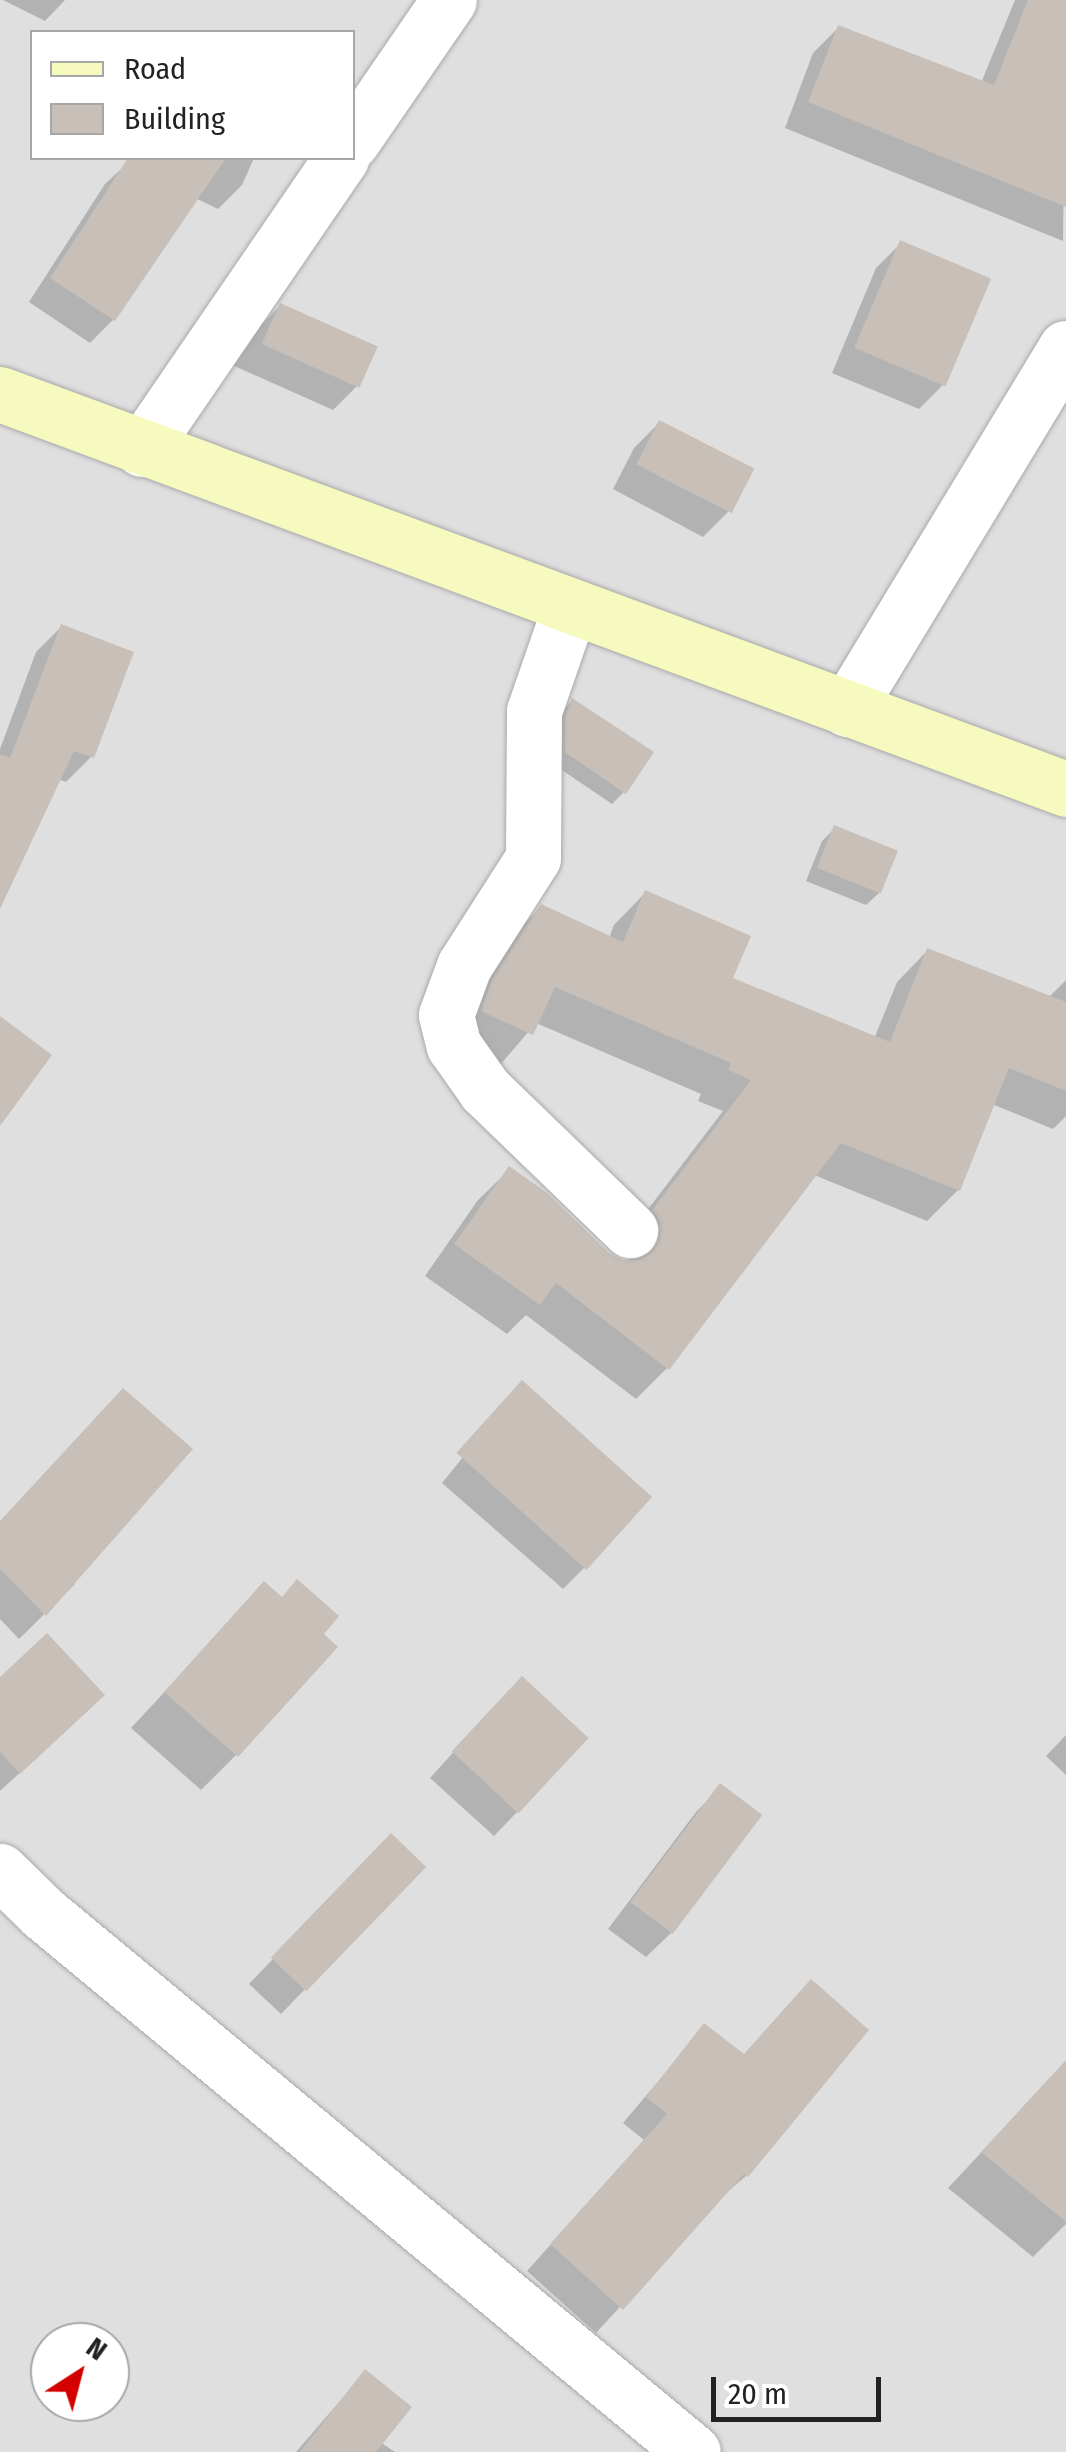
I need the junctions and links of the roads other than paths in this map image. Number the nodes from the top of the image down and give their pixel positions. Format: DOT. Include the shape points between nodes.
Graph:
graph roads {
  1 [pos="449,0"];
  2 [pos="355,137"];
  3 [pos="340,160"];
  4 [pos="1066,348"];
  5 [pos="0,394"];
  6 [pos="142,449"];
  7 [pos="570,606"];
  8 [pos="847,709"];
  9 [pos="1066,789"];
  10 [pos="630,1230"];
  11 [pos="0,1871"];
  12 [pos="693,2452"];
  1 -- 2 [label="street"];
  3 -- 6 [label="street"];
  4 -- 8 [label="street"];
  5 -- 6 [label="main road"];
  6 -- 7 [label="main road"];
  7 -- 8 [label="main road"];
  7 -- 10 [label="street" via="534,710 533,858 464,966 446,1014 454,1046 485,1090"];
  8 -- 9 [label="main road"];
  11 -- 12 [label="street"];
}
